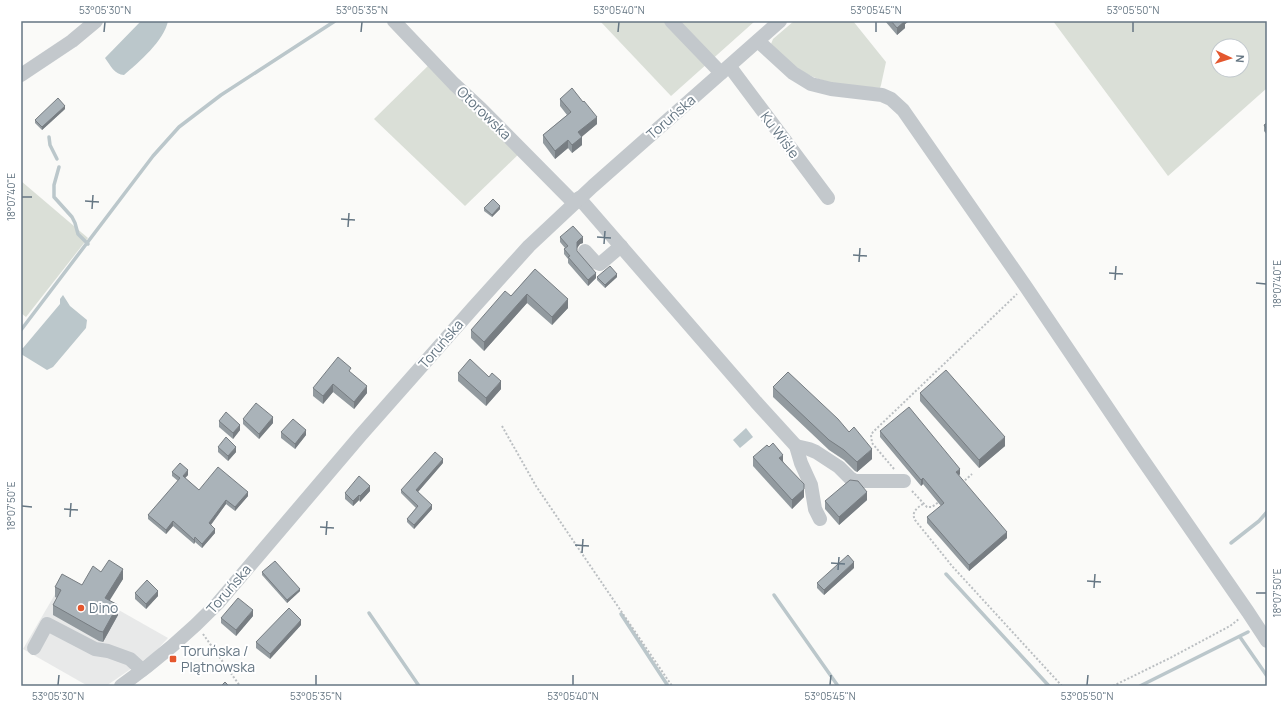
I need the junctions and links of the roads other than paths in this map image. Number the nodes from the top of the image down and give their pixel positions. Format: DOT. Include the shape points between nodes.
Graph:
graph roads {
  1 [pos="96,21"];
  2 [pos="394,21"];
  3 [pos="671,21"];
  4 [pos="774,24"];
  5 [pos="758,41"];
  6 [pos="727,72"];
  7 [pos="21,75"];
  8 [pos="828,198"];
  9 [pos="577,200"];
  10 [pos="621,246"];
  11 [pos="585,251"];
  12 [pos="796,446"];
  13 [pos="904,481"];
  14 [pos="820,519"];
  15 [pos="1267,641"];
  16 [pos="34,648"];
  17 [pos="142,670"];
  18 [pos="121,686"];
  1 -- 7 [label="street" via="72,41"];
  2 -- 9 [label="street, Otorowska" via="454,84"];
  3 -- 6 [label="street, Ku Wiśle"];
  4 -- 5 [label="street, Toruńska"];
  5 -- 6 [label="street, Toruńska"];
  5 -- 15 [label="street" via="793,73 811,84 831,90 882,95 891,99 909,117"];
  6 -- 8 [label="street, Ku Wiśle"];
  6 -- 9 [label="street, Toruńska"];
  9 -- 10 [label="street, Otorowska"];
  9 -- 17 [label="street, Toruńska" via="529,246 473,308 218,603 197,625"];
  10 -- 11 [label="street" via="600,264"];
  10 -- 12 [label="street, Otorowska"];
  12 -- 13 [label="street" via="816,452 855,481"];
  12 -- 14 [label="street" via="811,485 815,509"];
  16 -- 17 [label="street" via="47,624 95,649 130,659"];
  17 -- 18 [label="street, Toruńska"];
}
